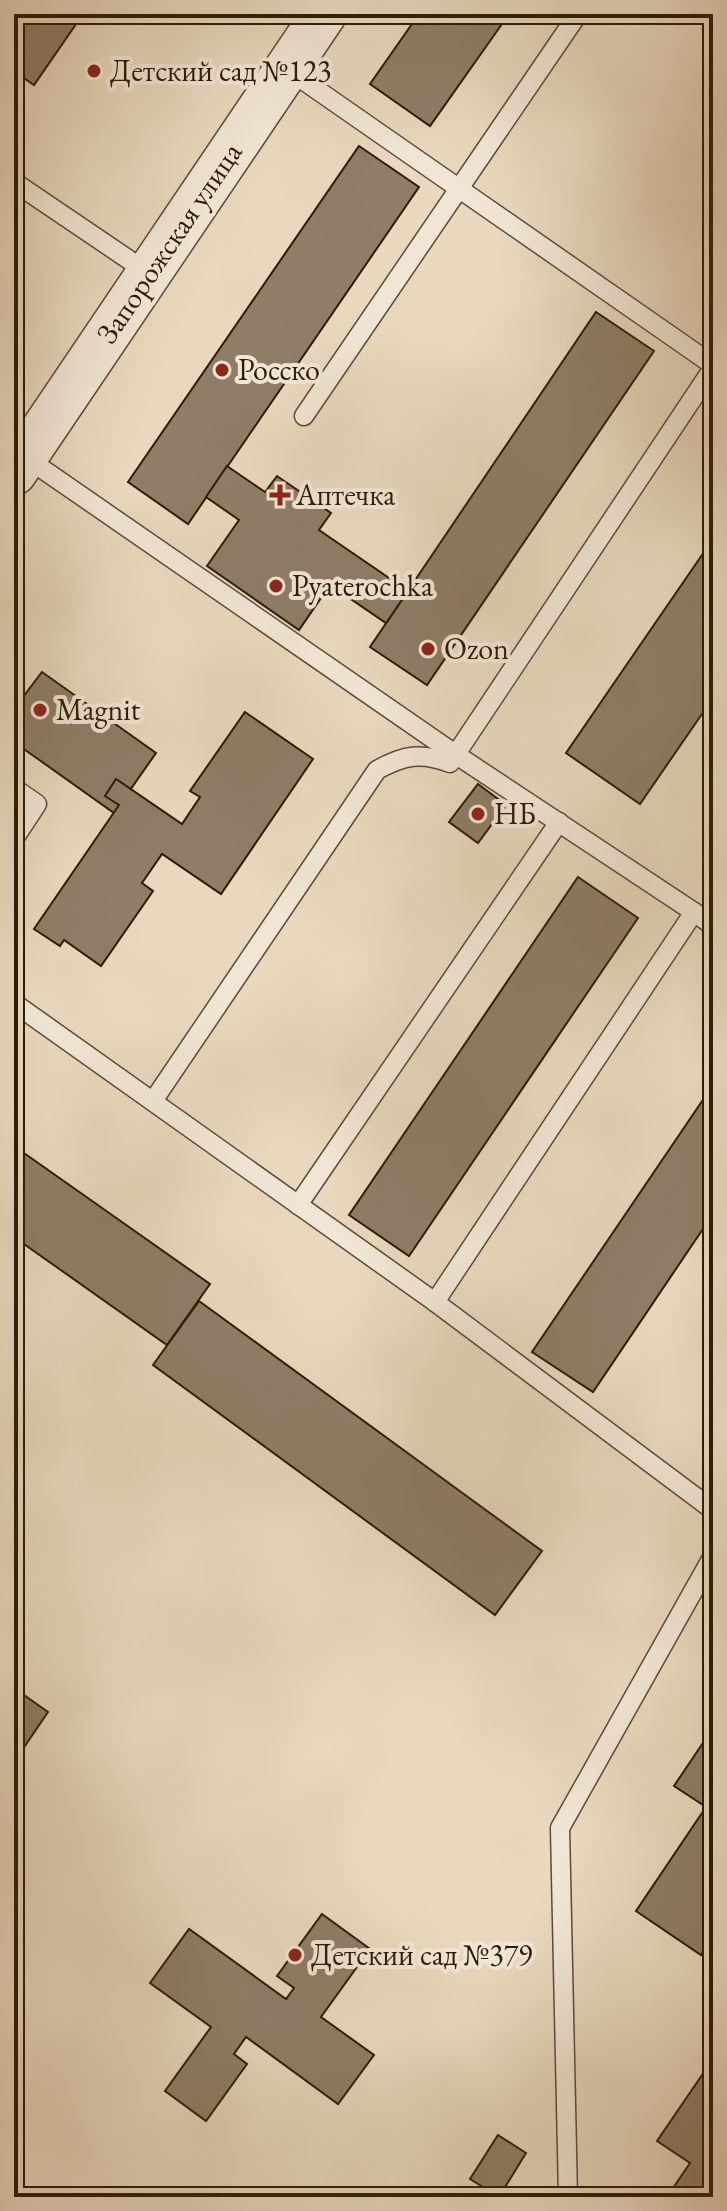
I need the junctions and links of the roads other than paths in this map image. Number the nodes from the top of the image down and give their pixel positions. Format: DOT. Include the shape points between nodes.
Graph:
graph roads {
  1 [pos="324,14"];
  2 [pos="578,14"];
  3 [pos="287,69"];
  4 [pos="14,182"];
  5 [pos="459,188"];
  6 [pos="150,274"];
  7 [pos="713,366"];
  8 [pos="304,416"];
  9 [pos="19,465"];
  10 [pos="455,754"];
  11 [pos="14,788"];
  12 [pos="559,822"];
  13 [pos="14,839"];
  14 [pos="694,912"];
  15 [pos="713,926"];
  16 [pos="14,1003"];
  17 [pos="153,1101"];
  18 [pos="298,1205"];
  19 [pos="435,1302"];
  20 [pos="713,1507"];
  21 [pos="713,1556"];
  22 [pos="568,2197"];
  1 -- 3 [label="street, Запорожская улица"];
  2 -- 5 [label="lane"];
  3 -- 5 [label="lane"];
  3 -- 6 [label="street, Запорожская улица"];
  4 -- 6 [label="lane"];
  5 -- 7 [label="lane"];
  5 -- 8 [label="lane"];
  6 -- 9 [label="street, Запорожская улица"];
  7 -- 10 [label="lane"];
  9 -- 10 [label="lane"];
  10 -- 12 [label="lane"];
  10 -- 17 [label="lane" via="450,763 415,755 377,770"];
  11 -- 13 [label="lane" via="37,804"];
  12 -- 14 [label="lane"];
  12 -- 18 [label="lane"];
  14 -- 15 [label="lane"];
  14 -- 19 [label="lane"];
  16 -- 17 [label="lane"];
  17 -- 18 [label="lane"];
  18 -- 19 [label="lane"];
  19 -- 20 [label="lane"];
  21 -- 22 [label="lane" via="560,1828"];
}
